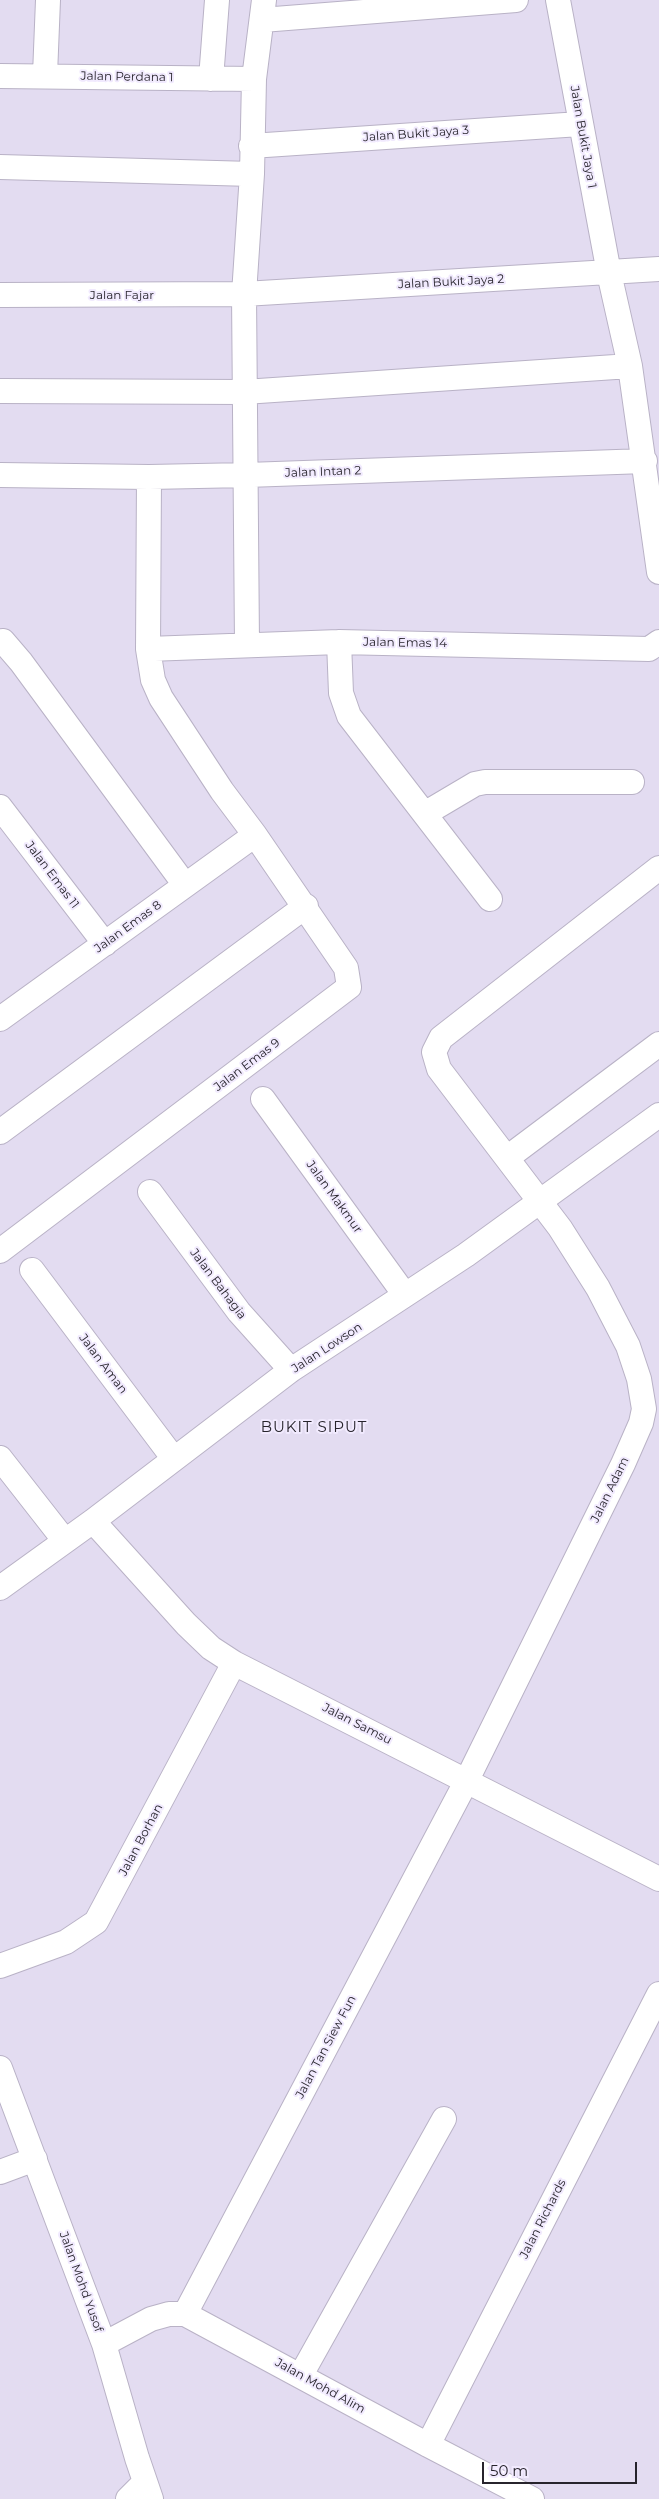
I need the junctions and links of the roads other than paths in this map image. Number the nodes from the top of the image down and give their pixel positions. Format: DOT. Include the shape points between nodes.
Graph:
graph roads {
  1 [pos="48,0"];
  2 [pos="217,0"];
  3 [pos="516,0"];
  4 [pos="558,0"];
  5 [pos="263,10"];
  6 [pos="45,75"];
  7 [pos="0,76"];
  8 [pos="211,79"];
  9 [pos="254,79"];
  10 [pos="580,124"];
  11 [pos="251,146"];
  12 [pos="0,167"];
  13 [pos="252,174"];
  14 [pos="659,269"];
  15 [pos="609,273"];
  16 [pos="244,294"];
  17 [pos="0,295"];
  18 [pos="630,366"];
  19 [pos="0,391"];
  20 [pos="244,392"];
  21 [pos="645,461"];
  22 [pos="247,474"];
  23 [pos="0,475"];
  24 [pos="149,477"];
  25 [pos="659,572"];
  26 [pos="3,641"];
  27 [pos="339,642"];
  28 [pos="659,642"];
  29 [pos="247,644"];
  30 [pos="148,649"];
  31 [pos="632,782"];
  32 [pos="0,807"];
  33 [pos="426,813"];
  34 [pos="255,835"];
  35 [pos="659,868"];
  36 [pos="185,886"];
  37 [pos="490,899"];
  38 [pos="306,906"];
  39 [pos="105,944"];
  40 [pos="0,1019"];
  41 [pos="659,1044"];
  42 [pos="263,1099"];
  43 [pos="659,1115"];
  44 [pos="0,1132"];
  45 [pos="507,1158"];
  46 [pos="150,1192"];
  47 [pos="540,1202"];
  48 [pos="0,1251"];
  49 [pos="32,1270"];
  50 [pos="405,1294"];
  51 [pos="291,1370"];
  52 [pos="0,1458"];
  53 [pos="174,1459"];
  54 [pos="93,1521"];
  55 [pos="65,1541"];
  56 [pos="0,1588"];
  57 [pos="234,1662"];
  58 [pos="467,1780"];
  59 [pos="659,1878"];
  60 [pos="0,1966"];
  61 [pos="659,1994"];
  62 [pos="0,2068"];
  63 [pos="444,2119"];
  64 [pos="35,2159"];
  65 [pos="0,2172"];
  66 [pos="185,2314"];
  67 [pos="104,2344"];
  68 [pos="301,2375"];
  69 [pos="428,2445"];
  70 [pos="148,2491"];
  71 [pos="128,2499"];
  72 [pos="532,2499"];
  1 -- 6 [label="street"];
  2 -- 8 [label="street"];
  3 -- 5 [label="street"];
  4 -- 10 [label="street, Jalan Bukit Jaya 1"];
  5 -- 9 [label="street"];
  6 -- 7 [label="street, Jalan Perdana 1"];
  6 -- 8 [label="street, Jalan Perdana 1"];
  8 -- 9 [label="street, Jalan Perdana 1"];
  9 -- 11 [label="street"];
  10 -- 11 [label="street, Jalan Bukit Jaya 3"];
  10 -- 15 [label="street, Jalan Bukit Jaya 1"];
  11 -- 13 [label="street"];
  12 -- 13 [label="street"];
  13 -- 16 [label="street"];
  14 -- 15 [label="street, Jalan Bukit Jaya 2"];
  15 -- 16 [label="street, Jalan Bukit Jaya 2"];
  15 -- 18 [label="street, Jalan Bukit Jaya 1"];
  16 -- 17 [label="street, Jalan Fajar"];
  16 -- 20 [label="street"];
  18 -- 20 [label="street"];
  18 -- 21 [label="street, Jalan Bukit Jaya 1"];
  19 -- 20 [label="street"];
  20 -- 22 [label="street"];
  21 -- 22 [label="street, Jalan Intan 2"];
  21 -- 25 [label="street, Jalan Bukit Jaya 1"];
  22 -- 24 [label="street, Jalan Intan 2"];
  22 -- 29 [label="street"];
  23 -- 24 [label="street, Jalan Intan 2"];
  24 -- 30 [label="street, Jalan Emas 9"];
  26 -- 36 [label="street"];
  27 -- 28 [label="street, Jalan Emas 14" via="648,649"];
  27 -- 29 [label="street, Jalan Emas 14"];
  27 -- 33 [label="street" via="341,693 349,716"];
  29 -- 30 [label="street, Jalan Emas 14"];
  30 -- 34 [label="street, Jalan Emas 9" via="153,680 161,698"];
  31 -- 33 [label="street" via="485,782 474,784"];
  32 -- 39 [label="street, Jalan Emas 11"];
  33 -- 37 [label="street"];
  34 -- 36 [label="street, Jalan Emas 8"];
  34 -- 38 [label="street, Jalan Emas 9"];
  35 -- 45 [label="street" via="440,1038 434,1052 439,1069"];
  36 -- 39 [label="street, Jalan Emas 8"];
  38 -- 44 [label="street"];
  38 -- 48 [label="street, Jalan Emas 9" via="346,968 348,987"];
  39 -- 40 [label="street, Jalan Emas 8"];
  41 -- 45 [label="street"];
  42 -- 50 [label="street, Jalan Makmur"];
  43 -- 47 [label="street, Jalan Lowson"];
  45 -- 47 [label="street"];
  46 -- 51 [label="street, Jalan Bahagia" via="239,1312"];
  47 -- 50 [label="street, Jalan Lowson"];
  47 -- 58 [label="street, Jalan Adam" via="598,1288 628,1346 639,1379 644,1409 641,1424 623,1464"];
  49 -- 53 [label="street, Jalan Aman"];
  50 -- 51 [label="street, Jalan Lowson"];
  51 -- 53 [label="street, Jalan Lowson"];
  52 -- 55 [label="street"];
  53 -- 54 [label="street, Jalan Lowson"];
  54 -- 55 [label="street, Jalan Lowson"];
  54 -- 57 [label="street, Jalan Samsu" via="186,1624 212,1648"];
  55 -- 56 [label="street, Jalan Lowson"];
  57 -- 58 [label="street, Jalan Samsu"];
  57 -- 60 [label="street, Jalan Borhan" via="96,1922 66,1942"];
  58 -- 59 [label="street, Jalan Samsu"];
  58 -- 66 [label="street, Jalan Tan Siew Fun"];
  61 -- 69 [label="street, Jalan Richards"];
  62 -- 64 [label="street, Jalan Mohd Yusof"];
  63 -- 68 [label="street"];
  64 -- 65 [label="street"];
  64 -- 67 [label="street, Jalan Mohd Yusof"];
  66 -- 67 [label="street" via="151,2319"];
  66 -- 68 [label="street, Jalan Mohd Alim"];
  67 -- 70 [label="street, Jalan Mohd Yusof"];
  68 -- 69 [label="street, Jalan Mohd Alim"];
  69 -- 72 [label="street, Jalan Mohd Alim"];
  70 -- 71 [label="street"];
}
